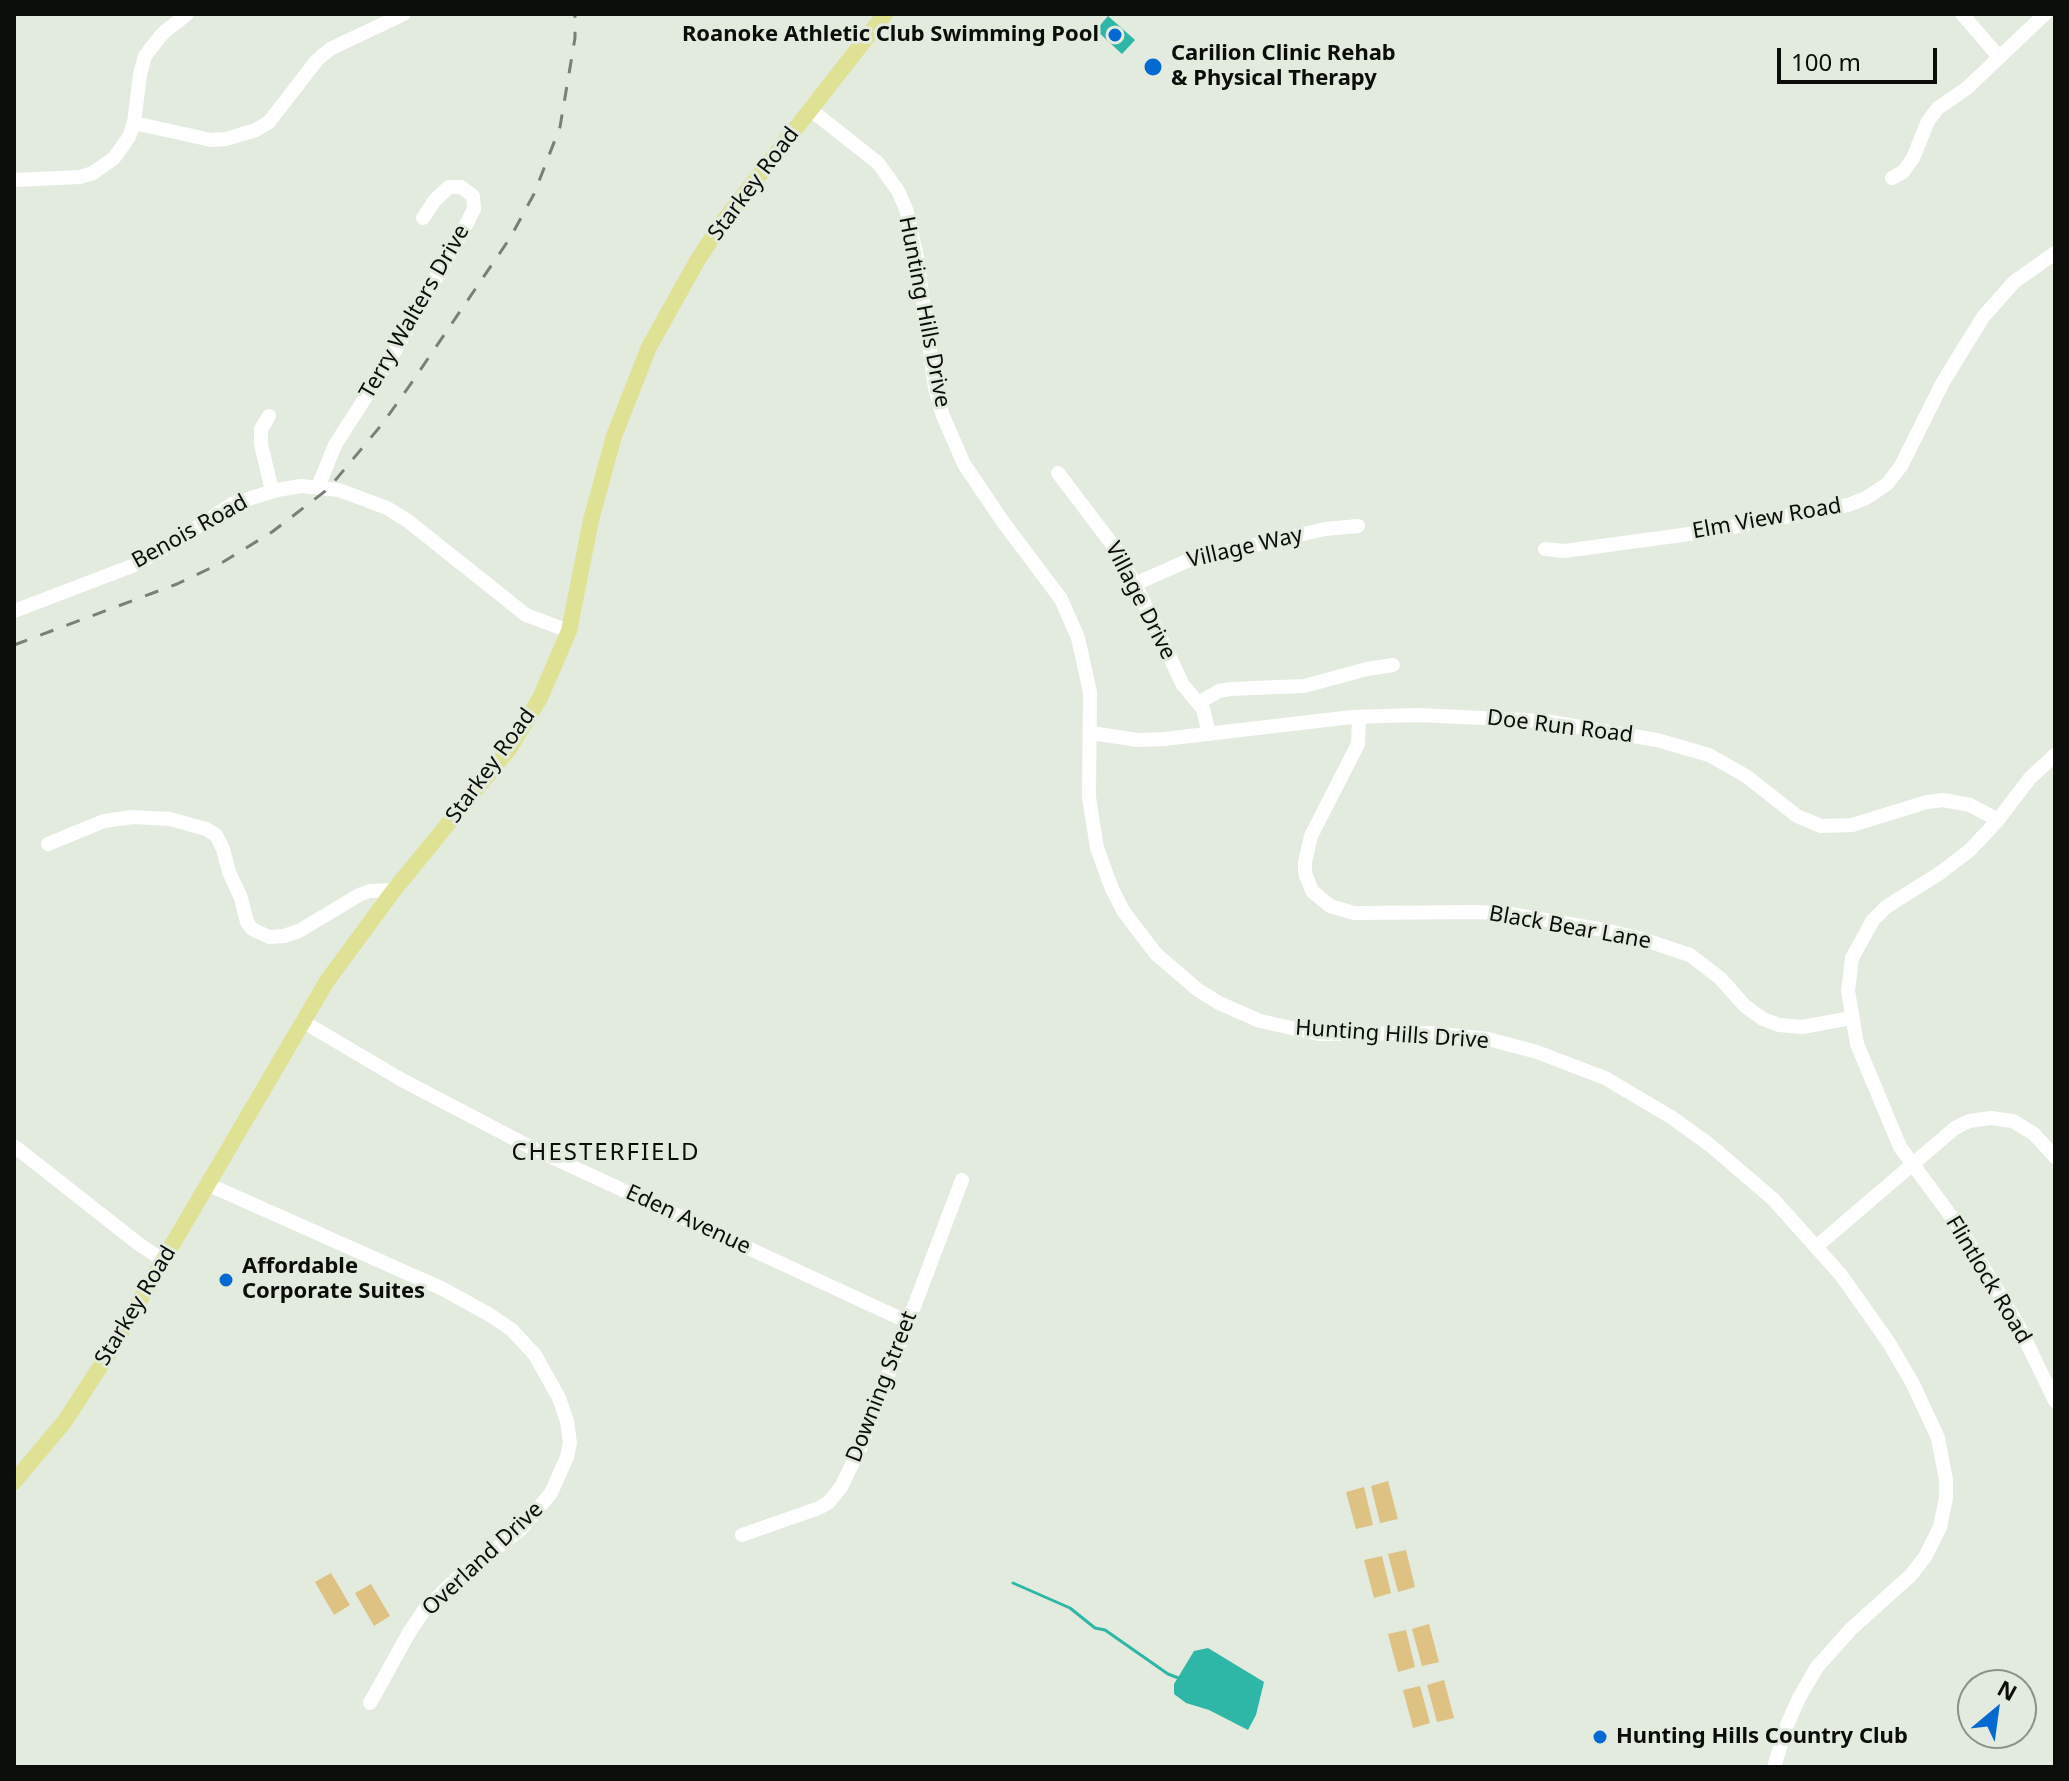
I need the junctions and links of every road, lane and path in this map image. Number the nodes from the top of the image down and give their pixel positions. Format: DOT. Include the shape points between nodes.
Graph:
graph roads {
  1 [pos="187,14"];
  2 [pos="404,14"];
  3 [pos="885,14"];
  4 [pos="1962,14"];
  5 [pos="2045,14"];
  6 [pos="1999,57"];
  7 [pos="811,110"];
  8 [pos="134,123"];
  9 [pos="1892,178"];
  10 [pos="14,180"];
  11 [pos="423,218"];
  12 [pos="2055,253"];
  13 [pos="269,416"];
  14 [pos="1058,473"];
  15 [pos="318,487"];
  16 [pos="272,491"];
  17 [pos="1358,526"];
  18 [pos="1545,549"];
  19 [pos="1135,584"];
  20 [pos="14,611"];
  21 [pos="569,631"];
  22 [pos="1393,665"];
  23 [pos="1200,702"];
  24 [pos="1359,717"];
  25 [pos="1091,733"];
  26 [pos="1209,734"];
  27 [pos="2055,755"];
  28 [pos="1998,820"];
  29 [pos="48,844"];
  30 [pos="394,890"];
  31 [pos="1851,1018"];
  32 [pos="302,1021"];
  33 [pos="14,1146"];
  34 [pos="2055,1157"];
  35 [pos="1912,1165"];
  36 [pos="962,1180"];
  37 [pos="207,1184"];
  38 [pos="1817,1246"];
  39 [pos="163,1260"];
  40 [pos="908,1322"];
  41 [pos="2055,1401"];
  42 [pos="14,1482"];
  43 [pos="742,1535"];
  44 [pos="370,1703"];
  45 [pos="1774,1767"];
  1 -- 8 [label="street" via="145,56"];
  2 -- 8 [label="street" via="330,49 279,111 256,130 211,140"];
  3 -- 7 [label="main road, Starkey Road"];
  4 -- 6 [label="street"];
  5 -- 6 [label="street"];
  6 -- 9 [label="street" via="1938,108 1913,158"];
  7 -- 21 [label="main road, Starkey Road" via="722,223 649,347 601,477"];
  7 -- 25 [label="street, Hunting Hills Drive" via="878,163 898,191 917,257 943,416 979,489 1067,612 1086,667"];
  8 -- 10 [label="street" via="121,150 93,173"];
  11 -- 15 [label="street, Terry Walters Drive" via="449,187 461,187 473,196 467,223 335,445"];
  12 -- 18 [label="street, Elm View Road" via="2014,282 1983,317 1901,466 1866,498 1704,532 1564,551"];
  13 -- 16 [label="street" via="261,429 261,444"];
  14 -- 19 [label="street, Village Drive" via="1115,548"];
  15 -- 16 [label="street, Benois Road"];
  15 -- 21 [label="street, Benois Road" via="387,508 526,615"];
  16 -- 20 [label="street, Benois Road" via="232,504 132,566"];
  17 -- 19 [label="street, Village Way" via="1189,560"];
  19 -- 23 [label="street, Village Drive" via="1183,685"];
  21 -- 30 [label="main road, Starkey Road" via="540,698 509,749"];
  22 -- 23 [label="street" via="1304,686 1219,691"];
  23 -- 26 [label="street, Village Drive"];
  24 -- 26 [label="street, Doe Run Road"];
  24 -- 28 [label="street, Doe Run Road" via="1485,717 1657,740 1728,764 1797,816 1821,826 1852,825 1943,800 1970,805"];
  24 -- 31 [label="street, Black Bear Lane" via="1358,744 1311,836 1305,862 1312,891 1330,906 1354,913 1510,914 1604,930 1690,955 1745,1006 1779,1025 1802,1027"];
  25 -- 26 [label="street, Doe Run Road" via="1138,740"];
  25 -- 38 [label="street, Hunting Hills Drive" via="1091,820 1103,867 1139,934 1198,990 1237,1012 1289,1029 1463,1036 1574,1064 1639,1097 1710,1145"];
  27 -- 28 [label="street, Flintlock Road"];
  28 -- 31 [label="street, Flintlock Road" via="1952,865 1873,920 1852,958"];
  29 -- 30 [label="street" via="104,821 133,817 170,819 206,829 223,849 247,922 269,937 299,931 359,895"];
  30 -- 32 [label="main road, Starkey Road"];
  31 -- 35 [label="street, Flintlock Road" via="1880,1104"];
  32 -- 37 [label="main road, Starkey Road"];
  32 -- 40 [label="street, Eden Avenue" via="534,1149"];
  33 -- 39 [label="street"];
  34 -- 35 [label="street" via="2024,1126 1991,1118 1955,1128"];
  35 -- 38 [label="street"];
  35 -- 41 [label="street, Flintlock Road" via="1996,1287"];
  36 -- 40 [label="street, Downing Street"];
  37 -- 39 [label="main road, Starkey Road"];
  37 -- 44 [label="street, Overland Drive" via="490,1315 535,1355 567,1421 567,1457 551,1493 521,1529 425,1609"];
  38 -- 45 [label="street, Hunting Hills Drive" via="1866,1308 1913,1384 1938,1438 1946,1498 1940,1527 1925,1557 1899,1588 1836,1643 1806,1684"];
  39 -- 42 [label="main road, Starkey Road" via="73,1409"];
  40 -- 43 [label="street, Downing Street" via="862,1444 837,1493 819,1508"];
}
